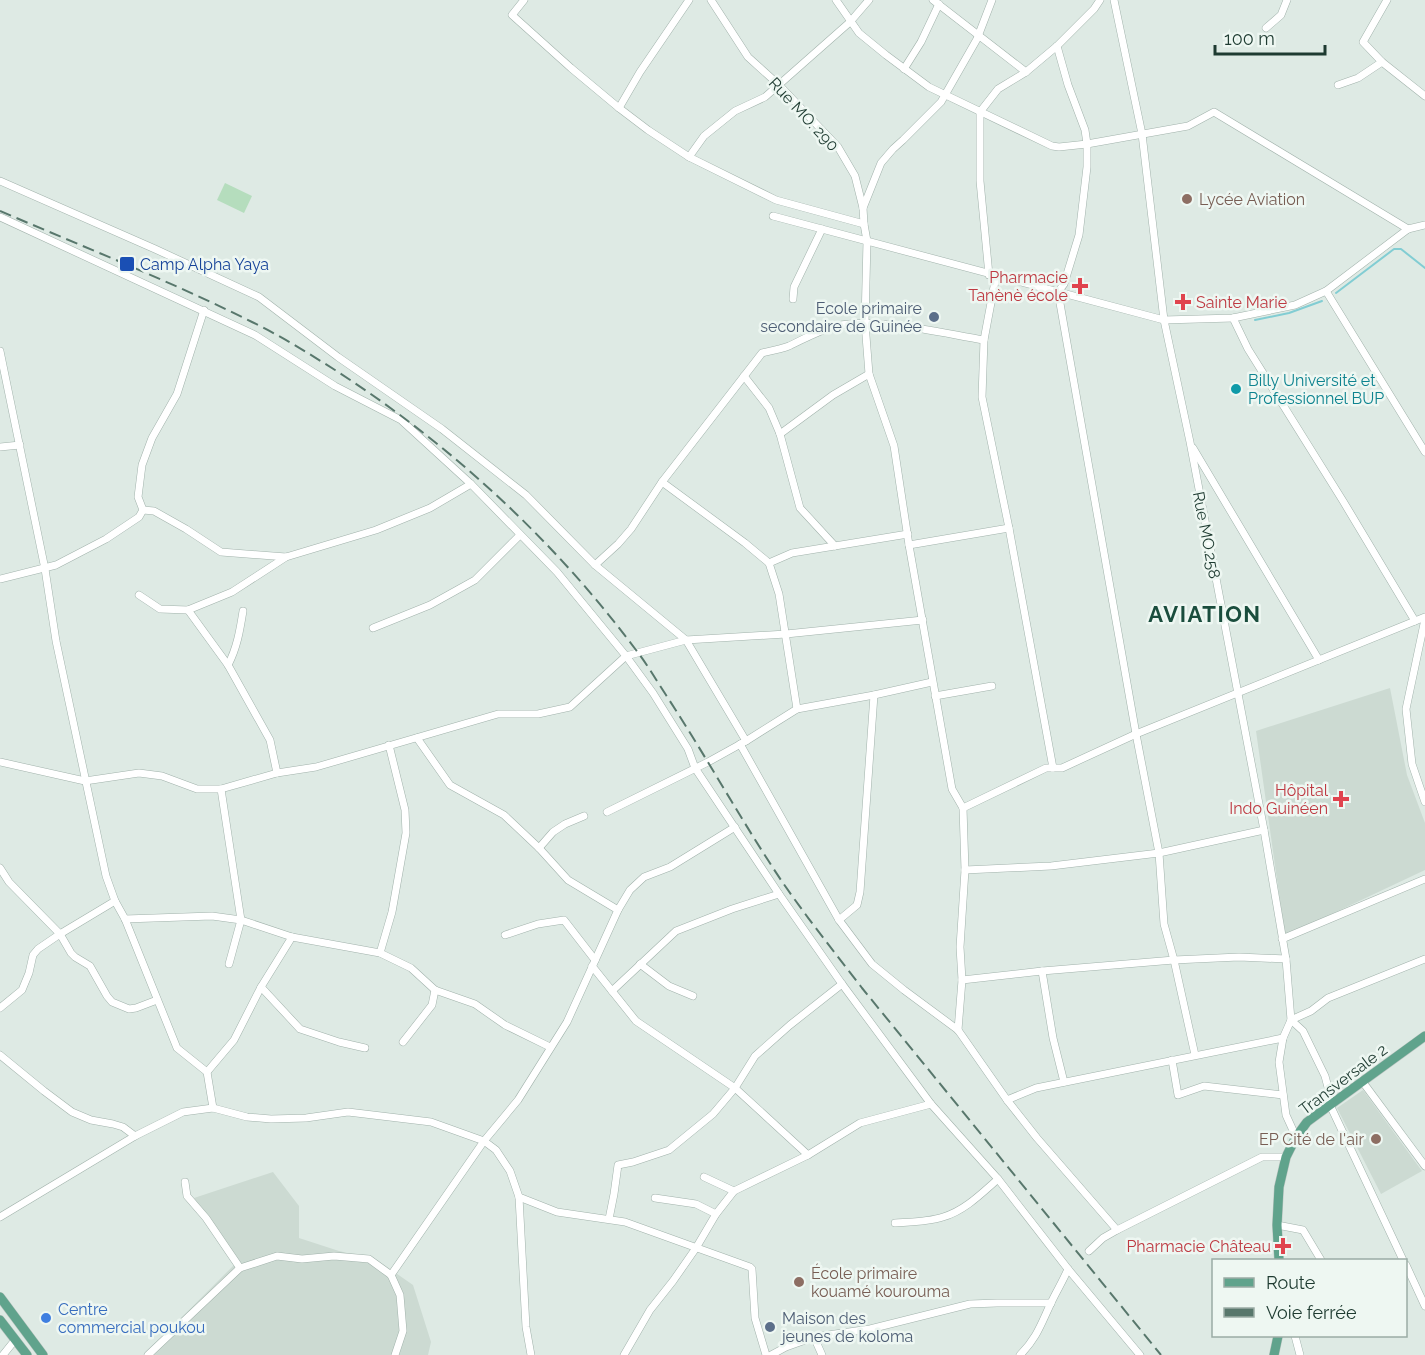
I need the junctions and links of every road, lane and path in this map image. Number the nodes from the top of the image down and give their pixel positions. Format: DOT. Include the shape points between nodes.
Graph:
graph roads {
  1 [pos="524,0"];
  2 [pos="688,0"];
  3 [pos="836,0"];
  4 [pos="869,0"];
  5 [pos="992,0"];
  6 [pos="1100,0"];
  7 [pos="1114,0"];
  8 [pos="1287,0"];
  9 [pos="1388,0"];
  10 [pos="712,1"];
  11 [pos="936,2"];
  12 [pos="850,22"];
  13 [pos="1266,28"];
  14 [pos="979,36"];
  15 [pos="1057,46"];
  16 [pos="1382,62"];
  17 [pos="904,69"];
  18 [pos="1026,72"];
  19 [pos="779,85"];
  20 [pos="1338,85"];
  21 [pos="945,95"];
  22 [pos="1425,96"];
  23 [pos="619,108"];
  24 [pos="980,112"];
  25 [pos="1142,134"];
  26 [pos="1087,144"];
  27 [pos="689,157"];
  28 [pos="0,181"];
  29 [pos="863,208"];
  30 [pos="773,216"];
  31 [pos="0,217"];
  32 [pos="864,224"];
  33 [pos="1425,225"];
  34 [pos="822,229"];
  35 [pos="1408,229"];
  36 [pos="867,241"];
  37 [pos="992,275"];
  38 [pos="1326,291"];
  39 [pos="1058,292"];
  40 [pos="793,299"];
  41 [pos="204,310"];
  42 [pos="1233,318"];
  43 [pos="1164,320"];
  44 [pos="865,323"];
  45 [pos="984,340"];
  46 [pos="0,353"];
  47 [pos="869,374"];
  48 [pos="744,376"];
  49 [pos="780,434"];
  50 [pos="1190,442"];
  51 [pos="20,445"];
  52 [pos="0,447"];
  53 [pos="1425,452"];
  54 [pos="662,482"];
  55 [pos="471,484"];
  56 [pos="143,510"];
  57 [pos="1009,528"];
  58 [pos="908,534"];
  59 [pos="520,535"];
  60 [pos="909,545"];
  61 [pos="835,546"];
  62 [pos="286,557"];
  63 [pos="769,563"];
  64 [pos="595,565"];
  65 [pos="45,569"];
  66 [pos="0,579"];
  67 [pos="140,595"];
  68 [pos="188,610"];
  69 [pos="243,611"];
  70 [pos="1425,618"];
  71 [pos="923,620"];
  72 [pos="1415,621"];
  73 [pos="373,628"];
  74 [pos="786,634"];
  75 [pos="686,640"];
  76 [pos="626,656"];
  77 [pos="1319,660"];
  78 [pos="228,665"];
  79 [pos="932,682"];
  80 [pos="992,686"];
  81 [pos="1237,694"];
  82 [pos="874,695"];
  83 [pos="935,696"];
  84 [pos="796,709"];
  85 [pos="1136,734"];
  86 [pos="417,738"];
  87 [pos="743,742"];
  88 [pos="389,745"];
  89 [pos="0,762"];
  90 [pos="695,768"];
  91 [pos="1053,768"];
  92 [pos="277,773"];
  93 [pos="85,781"];
  94 [pos="221,789"];
  95 [pos="1425,802"];
  96 [pos="963,808"];
  97 [pos="607,812"];
  98 [pos="584,816"];
  99 [pos="735,827"];
  100 [pos="1264,830"];
  101 [pos="539,848"];
  102 [pos="1159,854"];
  103 [pos="0,868"];
  104 [pos="965,870"];
  105 [pos="1425,879"];
  106 [pos="779,894"];
  107 [pos="115,901"];
  108 [pos="618,910"];
  109 [pos="125,918"];
  110 [pos="241,920"];
  111 [pos="839,920"];
  112 [pos="60,934"];
  113 [pos="506,935"];
  114 [pos="292,937"];
  115 [pos="1282,939"];
  116 [pos="380,953"];
  117 [pos="1286,959"];
  118 [pos="1425,959"];
  119 [pos="1174,960"];
  120 [pos="593,963"];
  121 [pos="229,964"];
  122 [pos="640,964"];
  123 [pos="1042,971"];
  124 [pos="962,980"];
  125 [pos="842,984"];
  126 [pos="261,987"];
  127 [pos="435,990"];
  128 [pos="612,991"];
  129 [pos="693,996"];
  130 [pos="157,1000"];
  131 [pos="0,1008"];
  132 [pos="1291,1020"];
  133 [pos="958,1030"];
  134 [pos="1425,1036"];
  135 [pos="1283,1038"];
  136 [pos="404,1042"];
  137 [pos="365,1047"];
  138 [pos="550,1047"];
  139 [pos="0,1055"];
  140 [pos="1195,1055"];
  141 [pos="1172,1060"];
  142 [pos="207,1072"];
  143 [pos="1362,1081"];
  144 [pos="1064,1082"];
  145 [pos="735,1088"];
  146 [pos="1283,1095"];
  147 [pos="1007,1100"];
  148 [pos="931,1104"];
  149 [pos="1330,1105"];
  150 [pos="213,1108"];
  151 [pos="135,1136"];
  152 [pos="1296,1137"];
  153 [pos="484,1141"];
  154 [pos="808,1155"];
  155 [pos="1286,1157"];
  156 [pos="1425,1166"];
  157 [pos="704,1177"];
  158 [pos="998,1179"];
  159 [pos="185,1182"];
  160 [pos="734,1191"];
  161 [pos="519,1197"];
  162 [pos="655,1198"];
  163 [pos="716,1214"];
  164 [pos="0,1217"];
  165 [pos="609,1219"];
  166 [pos="895,1223"];
  167 [pos="1277,1225"];
  168 [pos="1117,1230"];
  169 [pos="696,1248"];
  170 [pos="1089,1251"];
  171 [pos="1279,1259"];
  172 [pos="1321,1259"];
  173 [pos="1403,1259"];
  174 [pos="1407,1267"];
  175 [pos="240,1268"];
  176 [pos="1068,1269"];
  177 [pos="391,1275"];
  178 [pos="0,1297"];
  179 [pos="1051,1303"];
  180 [pos="1425,1306"];
  181 [pos="0,1320"];
  182 [pos="814,1337"];
  183 [pos="1278,1337"];
  184 [pos="1295,1337"];
  185 [pos="15,1340"];
  186 [pos="3,1355"];
  187 [pos="27,1355"];
  188 [pos="43,1355"];
  189 [pos="148,1355"];
  190 [pos="395,1355"];
  191 [pos="531,1355"];
  192 [pos="624,1355"];
  193 [pos="765,1355"];
  194 [pos="771,1355"];
  195 [pos="822,1355"];
  196 [pos="1020,1355"];
  197 [pos="1140,1355"];
  198 [pos="1274,1355"];
  199 [pos="1300,1355"];
  1 -- 23 [label="street" via="512,15"];
  2 -- 23 [label="street"];
  3 -- 12 [label="street"];
  4 -- 12 [label="street"];
  5 -- 14 [label="street"];
  6 -- 15 [label="street"];
  7 -- 25 [label="street, Rue MO.258"];
  8 -- 13 [label="street" via="1281,15"];
  9 -- 16 [label="street" via="1363,42"];
  10 -- 19 [label="street, Rue MO. 290" via="748,57"];
  11 -- 14 [label="street"];
  11 -- 17 [label="street" via="921,42"];
  12 -- 17 [label="street"];
  12 -- 19 [label="street"];
  14 -- 18 [label="street"];
  14 -- 21 [label="street"];
  15 -- 18 [label="street"];
  15 -- 26 [label="street"];
  16 -- 20 [label="street" via="1359,78"];
  16 -- 22 [label="street"];
  17 -- 21 [label="street"];
  18 -- 24 [label="street" via="998,89"];
  19 -- 27 [label="street" via="765,97 735,111 705,136"];
  19 -- 29 [label="street, Rue MO. 290" via="838,147 855,176"];
  21 -- 24 [label="street"];
  21 -- 29 [label="street" via="881,163"];
  23 -- 27 [label="street"];
  24 -- 26 [label="street" via="1052,146"];
  24 -- 37 [label="street" via="980,181"];
  25 -- 26 [label="street"];
  25 -- 35 [label="street" via="1188,126 1214,112"];
  25 -- 43 [label="street, Rue MO.258"];
  26 -- 39 [label="street" via="1079,235 1064,285"];
  27 -- 32 [label="street" via="776,200"];
  28 -- 64 [label="street" via="259,297 526,495"];
  29 -- 32 [label="street, Rue MO. 290"];
  30 -- 34 [label="street"];
  31 -- 41 [label="street"];
  32 -- 36 [label="street, Rue MO. 290"];
  33 -- 35 [label="street"];
  34 -- 36 [label="street"];
  34 -- 40 [label="street" via="794,287"];
  35 -- 38 [label="street"];
  36 -- 37 [label="street"];
  36 -- 44 [label="street, Rue MO. 290"];
  37 -- 39 [label="street"];
  37 -- 45 [label="street"];
  38 -- 42 [label="street" via="1295,305"];
  38 -- 53 [label="street"];
  39 -- 43 [label="street"];
  39 -- 85 [label="street"];
  41 -- 55 [label="street" via="255,335 335,386 401,420"];
  41 -- 56 [label="street" via="177,394 142,465 138,497"];
  42 -- 43 [label="street"];
  42 -- 72 [label="street" via="1248,349"];
  43 -- 50 [label="street, Rue MO.258"];
  44 -- 45 [label="street"];
  44 -- 47 [label="street, Rue MO. 290"];
  44 -- 48 [label="street" via="837,326 762,353"];
  45 -- 57 [label="street" via="982,397"];
  46 -- 51 [label="street"];
  47 -- 49 [label="street" via="832,395"];
  47 -- 58 [label="street, Rue MO. 290" via="894,446"];
  48 -- 49 [label="street" via="769,408"];
  48 -- 54 [label="street"];
  49 -- 61 [label="street" via="800,508"];
  50 -- 77 [label="street"];
  50 -- 81 [label="street, Rue MO.258"];
  51 -- 52 [label="street"];
  51 -- 65 [label="street"];
  54 -- 63 [label="street"];
  54 -- 64 [label="street" via="631,529"];
  55 -- 59 [label="street"];
  55 -- 62 [label="street" via="430,508 376,530"];
  56 -- 62 [label="street" via="154,511 221,552"];
  56 -- 65 [label="street" via="139,517 106,539"];
  57 -- 60 [label="street"];
  57 -- 91 [label="street"];
  58 -- 60 [label="street, Rue MO. 290"];
  58 -- 61 [label="street"];
  59 -- 73 [label="street" via="475,580 430,605"];
  59 -- 76 [label="street" via="557,572"];
  60 -- 71 [label="street, Rue MO. 290"];
  61 -- 63 [label="street" via="792,553"];
  62 -- 68 [label="street" via="232,592"];
  63 -- 74 [label="street"];
  64 -- 75 [label="street"];
  65 -- 66 [label="street"];
  65 -- 93 [label="street"];
  67 -- 68 [label="street" via="160,609"];
  68 -- 78 [label="street"];
  69 -- 78 [label="street"];
  70 -- 72 [label="street"];
  70 -- 95 [label="street" via="1406,709 1412,764"];
  71 -- 74 [label="street"];
  71 -- 79 [label="street, Rue MO. 290"];
  72 -- 77 [label="street"];
  74 -- 75 [label="street"];
  74 -- 84 [label="street"];
  75 -- 76 [label="street"];
  75 -- 87 [label="street"];
  76 -- 86 [label="street" via="570,707 538,714 498,714"];
  76 -- 90 [label="street" via="688,749"];
  77 -- 81 [label="street"];
  78 -- 92 [label="street" via="270,740"];
  79 -- 82 [label="street"];
  79 -- 83 [label="street, Rue MO. 290"];
  80 -- 83 [label="street"];
  81 -- 85 [label="street"];
  81 -- 100 [label="street, Rue MO.258"];
  82 -- 84 [label="street"];
  82 -- 111 [label="street" via="861,892 857,905"];
  83 -- 96 [label="street, Rue MO. 290" via="952,789"];
  84 -- 87 [label="street"];
  85 -- 91 [label="street" via="1062,768"];
  85 -- 102 [label="street"];
  86 -- 88 [label="street"];
  86 -- 101 [label="street" via="450,785 504,815"];
  87 -- 90 [label="street"];
  87 -- 111 [label="street"];
  88 -- 92 [label="street" via="316,767"];
  88 -- 116 [label="street" via="405,810 406,833 392,912"];
  89 -- 93 [label="street"];
  90 -- 97 [label="street"];
  90 -- 99 [label="street"];
  91 -- 96 [label="street"];
  92 -- 94 [label="street"];
  93 -- 94 [label="street" via="139,773 162,776 197,789"];
  93 -- 107 [label="street"];
  94 -- 110 [label="street"];
  96 -- 104 [label="street"];
  98 -- 101 [label="street" via="553,832"];
  99 -- 106 [label="street"];
  99 -- 108 [label="street" via="670,867 644,877"];
  100 -- 102 [label="street"];
  100 -- 115 [label="street, Rue MO.258"];
  101 -- 108 [label="street" via="568,880"];
  102 -- 104 [label="street" via="1051,867"];
  102 -- 119 [label="street" via="1164,924"];
  103 -- 112 [label="street"];
  104 -- 124 [label="street"];
  105 -- 115 [label="street"];
  106 -- 122 [label="street" via="676,931"];
  106 -- 125 [label="street"];
  107 -- 109 [label="street"];
  107 -- 112 [label="street"];
  108 -- 120 [label="street"];
  109 -- 110 [label="street" via="212,916"];
  109 -- 130 [label="street"];
  110 -- 114 [label="street"];
  110 -- 121 [label="street"];
  111 -- 133 [label="street" via="872,964"];
  112 -- 130 [label="street" via="71,953 90,966 112,1002 129,1009"];
  112 -- 131 [label="street" via="33,955 22,990"];
  113 -- 120 [label="street" via="564,920"];
  114 -- 116 [label="street"];
  114 -- 126 [label="street"];
  115 -- 117 [label="street, Rue MO.258"];
  116 -- 127 [label="street" via="411,968"];
  117 -- 119 [label="street"];
  117 -- 132 [label="street, Rue MO.258"];
  118 -- 132 [label="street" via="1328,998"];
  119 -- 123 [label="street"];
  119 -- 140 [label="street"];
  120 -- 128 [label="street"];
  120 -- 138 [label="street" via="567,1022"];
  122 -- 128 [label="street"];
  122 -- 129 [label="street" via="669,986"];
  123 -- 124 [label="street"];
  123 -- 144 [label="street"];
  124 -- 133 [label="street"];
  125 -- 145 [label="street" via="755,1056"];
  125 -- 148 [label="street"];
  126 -- 137 [label="street" via="300,1029"];
  126 -- 142 [label="street" via="234,1040"];
  127 -- 136 [label="street" via="432,1005"];
  127 -- 138 [label="street" via="475,1004 505,1025"];
  128 -- 145 [label="street" via="636,1021"];
  130 -- 142 [label="street" via="177,1048"];
  132 -- 135 [label="street, Rue MO.258"];
  132 -- 149 [label="street" via="1304,1031 1325,1076"];
  133 -- 147 [label="street"];
  134 -- 143 [label="main road, Transversale 2"];
  135 -- 140 [label="street"];
  135 -- 146 [label="street, Rue MO.258" via="1278,1062"];
  138 -- 153 [label="street" via="518,1100"];
  139 -- 151 [label="street" via="72,1112 123,1127"];
  140 -- 141 [label="street"];
  141 -- 144 [label="street"];
  141 -- 146 [label="street" via="1178,1095 1204,1086"];
  142 -- 150 [label="street"];
  143 -- 149 [label="main road, Transversale 2"];
  143 -- 156 [label="street"];
  144 -- 147 [label="street"];
  145 -- 154 [label="street"];
  145 -- 165 [label="street" via="713,1114 669,1150 618,1165"];
  146 -- 152 [label="street, Rue MO.258" via="1286,1115"];
  147 -- 168 [label="street"];
  148 -- 154 [label="street" via="860,1123"];
  148 -- 158 [label="street"];
  149 -- 152 [label="main road, Transversale 2" via="1307,1122"];
  149 -- 173 [label="street"];
  150 -- 151 [label="street" via="183,1112"];
  150 -- 153 [label="street" via="247,1118 306,1118 348,1112 431,1122"];
  151 -- 164 [label="street"];
  152 -- 155 [label="main road, Transversale 2"];
  153 -- 161 [label="street" via="501,1157"];
  153 -- 177 [label="street"];
  154 -- 160 [label="street"];
  155 -- 167 [label="main road, Transversale 2" via="1279,1187"];
  155 -- 168 [label="street" via="1262,1157"];
  157 -- 160 [label="street"];
  158 -- 166 [label="street" via="951,1215"];
  158 -- 176 [label="street"];
  159 -- 175 [label="street" via="187,1196"];
  160 -- 163 [label="street"];
  161 -- 165 [label="street" via="557,1212"];
  161 -- 191 [label="street"];
  162 -- 163 [label="street" via="696,1204"];
  163 -- 169 [label="street"];
  165 -- 169 [label="street"];
  167 -- 171 [label="main road, Transversale 2"];
  167 -- 172 [label="street" via="1302,1230"];
  168 -- 170 [label="street"];
  169 -- 192 [label="street" via="650,1310"];
  169 -- 193 [label="street" via="752,1269 755,1318"];
  174 -- 180 [label="street"];
  175 -- 177 [label="street" via="277,1256 334,1256 369,1259"];
  175 -- 189 [label="street"];
  176 -- 179 [label="street"];
  176 -- 197 [label="street"];
  177 -- 190 [label="street" via="400,1295 403,1331"];
  178 -- 188 [label="main road"];
  179 -- 182 [label="street" via="970,1304 870,1329"];
  179 -- 196 [label="street" via="1041,1328"];
  181 -- 185 [label="main road"];
  182 -- 194 [label="street"];
  182 -- 195 [label="street"];
  183 -- 198 [label="main road"];
  184 -- 199 [label="street"];
  185 -- 186 [label="street"];
  185 -- 187 [label="main road"];
}
